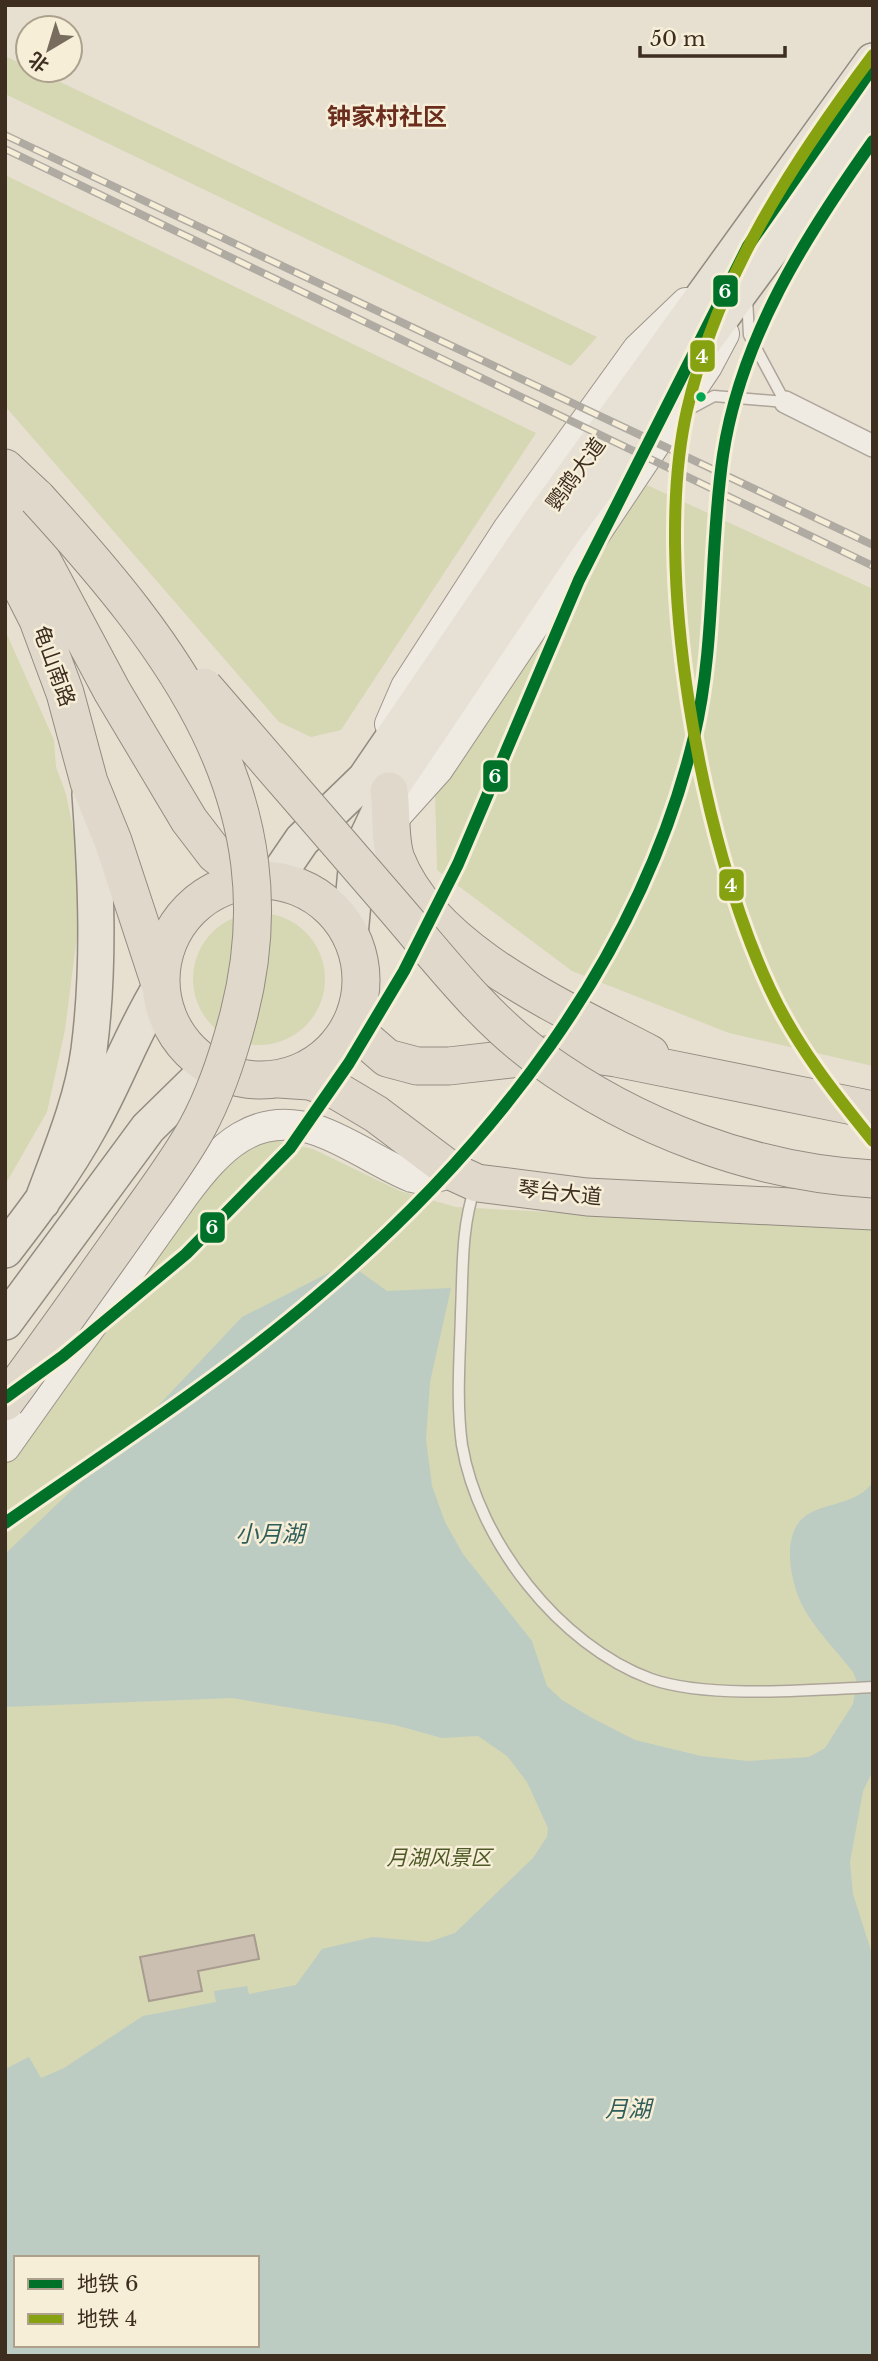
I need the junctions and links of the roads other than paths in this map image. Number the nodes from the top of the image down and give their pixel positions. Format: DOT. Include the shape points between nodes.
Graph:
graph roads {
  1 [pos="873,61"];
  2 [pos="873,111"];
  3 [pos="747,270"];
  4 [pos="785,402"];
  5 [pos="672,419"];
  6 [pos="873,446"];
  7 [pos="5,468"];
  8 [pos="21,500"];
  9 [pos="5,555"];
  10 [pos="97,564"];
  11 [pos="89,782"];
  12 [pos="382,796"];
  13 [pos="262,881"];
  14 [pos="350,935"];
  15 [pos="161,986"];
  16 [pos="352,1023"];
  17 [pos="688,1074"];
  18 [pos="229,1075"];
  19 [pos="278,1079"];
  20 [pos="873,1110"];
  21 [pos="465,1178"];
  22 [pos="873,1179"];
  23 [pos="42,1202"];
  24 [pos="873,1211"];
  25 [pos="5,1250"];
  26 [pos="5,1322"];
  27 [pos="5,1402"];
  28 [pos="5,1447"];
  29 [pos="873,1687"];
  1 -- 3 [label="main road, 鹦鹉大道"];
  2 -- 3 [label="main road, 鹦鹉大道"];
  3 -- 4 [label="lane" via="749,335"];
  3 -- 5 [label="main road" via="707,366"];
  3 -- 12 [label="main road, 鹦鹉大道"];
  3 -- 12 [label="main road" via="638,349 509,528 406,687"];
  4 -- 5 [label="lane" via="714,397"];
  4 -- 6 [label="street"];
  5 -- 12 [label="main road" via="438,768"];
  7 -- 8 [label="highway"];
  8 -- 10 [label="highway, bridge"];
  8 -- 13 [label="highway" via="42,560 112,691 189,820 215,854"];
  9 -- 11 [label="highway, 龟山南路" via="38,620 65,693"];
  10 -- 22 [label="highway, bridge" via="436,955 494,1018 536,1055 608,1102 694,1140 803,1172"];
  10 -- 27 [label="highway, bridge" via="166,655 206,721 230,773 247,832 252,884 246,988 230,1050 197,1128"];
  11 -- 15 [label="highway, 龟山南路"];
  11 -- 23 [label="main road" via="96,883 89,1051 75,1109"];
  12 -- 13 [label="main road, 鹦鹉大道" via="302,840"];
  12 -- 14 [label="main road, 鹦鹉大道" via="357,859"];
  12 -- 17 [label="highway" via="395,857 410,886 472,950 559,1008"];
  13 -- 14 [label="highway" via="297,887 319,899"];
  13 -- 15 [label="highway" via="220,889 195,905 175,928 163,956"];
  14 -- 16 [label="highway" via="361,979"];
  15 -- 18 [label="highway" via="167,1015 181,1041 202,1062"];
  15 -- 23 [label="main road" via="137,1025 89,1127"];
  16 -- 17 [label="highway" via="369,1045 387,1058 416,1066 572,1052"];
  16 -- 19 [label="highway" via="334,1049 317,1063"];
  17 -- 20 [label="highway"];
  18 -- 19 [label="highway"];
  18 -- 26 [label="main road" via="196,1081 173,1100 121,1160"];
  19 -- 21 [label="highway, 琴台大道" via="334,1089"];
  21 -- 24 [label="highway, 琴台大道" via="587,1197"];
  21 -- 28 [label="main road" via="412,1177 301,1126 267,1127 230,1142 209,1161"];
  21 -- 29 [label="lane" via="462,1445 486,1522 505,1555 573,1630 618,1663 653,1680 731,1689"];
  23 -- 25 [label="main road"];
}
